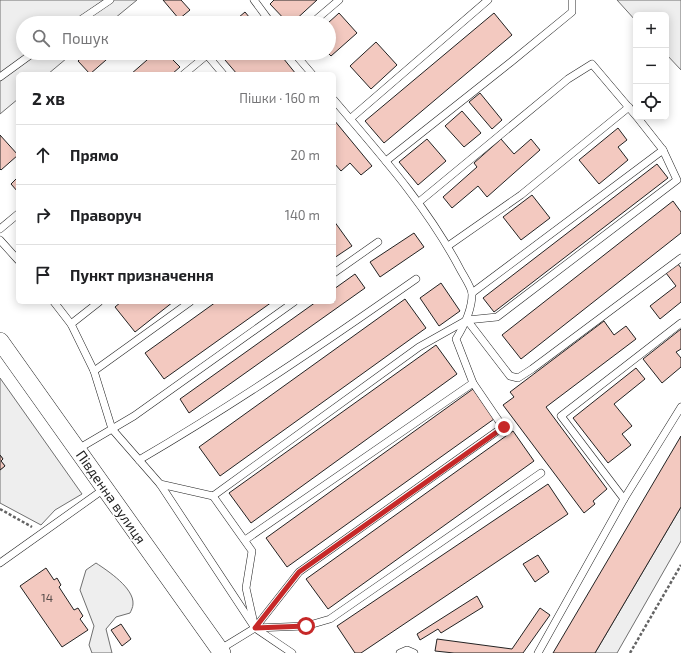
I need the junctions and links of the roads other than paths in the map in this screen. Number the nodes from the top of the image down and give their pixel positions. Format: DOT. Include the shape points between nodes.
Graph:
graph roads {
  1 [pos="110,0"];
  2 [pos="254,0"];
  3 [pos="339,0"];
  4 [pos="488,0"];
  5 [pos="572,0"];
  6 [pos="86,16"];
  7 [pos="266,16"];
  8 [pos="320,16"];
  9 [pos="23,60"];
  10 [pos="201,60"];
  11 [pos="211,60"];
  12 [pos="300,60"];
  13 [pos="186,72"];
  14 [pos="221,72"];
  15 [pos="310,72"];
  16 [pos="0,77"];
  17 [pos="336,102"];
  18 [pos="629,107"];
  19 [pos="633,113"];
  20 [pos="350,119"];
  21 [pos="638,120"];
  22 [pos="663,150"];
  23 [pos="386,161"];
  24 [pos="678,180"];
  25 [pos="681,187"];
  26 [pos="419,202"];
  27 [pos="16,216"];
  28 [pos="0,229"];
  29 [pos="0,240"];
  30 [pos="378,242"];
  31 [pos="448,246"];
  32 [pos="16,258"];
  33 [pos="681,258"];
  34 [pos="336,272"];
  35 [pos="416,279"];
  36 [pos="472,293"];
  37 [pos="56,304"];
  38 [pos="96,304"];
  39 [pos="187,304"];
  40 [pos="291,304"];
  41 [pos="467,320"];
  42 [pos="681,323"];
  43 [pos="71,324"];
  44 [pos="0,341"];
  45 [pos="94,371"];
  46 [pos="473,383"];
  47 [pos="681,407"];
  48 [pos="112,429"];
  49 [pos="77,449"];
  50 [pos="139,460"];
  51 [pos="541,473"];
  52 [pos="160,484"];
  53 [pos="104,489"];
  54 [pos="213,496"];
  55 [pos="624,499"];
  56 [pos="245,540"];
  57 [pos="0,563"];
  58 [pos="255,628"];
  59 [pos="218,652"];
  60 [pos="292,653"];
  61 [pos="400,653"];
  62 [pos="414,653"];
  63 [pos="538,653"];
  1 -- 6 [label="lane"];
  2 -- 7 [label="lane"];
  3 -- 8 [label="lane"];
  4 -- 20 [label="lane"];
  5 -- 23 [label="lane" via="572,12"];
  9 -- 16 [label="lane"];
  10 -- 13 [label="lane"];
  11 -- 14 [label="lane"];
  12 -- 15 [label="lane"];
  17 -- 20 [label="lane"];
  18 -- 19 [label="lane"];
  18 -- 26 [label="lane" via="592,64 568,79"];
  18 -- 31 [label="lane" via="521,195"];
  20 -- 23 [label="lane"];
  21 -- 22 [label="lane"];
  22 -- 24 [label="lane"];
  22 -- 36 [label="lane"];
  23 -- 26 [label="lane"];
  24 -- 25 [label="lane"];
  24 -- 41 [label="lane" via="497,317"];
  26 -- 31 [label="lane"];
  27 -- 28 [label="lane"];
  29 -- 32 [label="lane"];
  30 -- 34 [label="lane"];
  31 -- 36 [label="lane"];
  33 -- 41 [label="lane" via="518,378 510,376"];
  35 -- 50 [label="lane" via="238,400"];
  36 -- 41 [label="lane"];
  37 -- 43 [label="lane"];
  38 -- 43 [label="lane"];
  39 -- 45 [label="lane"];
  40 -- 48 [label="lane"];
  41 -- 46 [label="lane" via="456,339"];
  41 -- 54 [label="lane" via="419,347"];
  42 -- 55 [label="lane" via="561,416"];
  43 -- 45 [label="lane"];
  44 -- 49 [label="street, Південна вулиця"];
  45 -- 48 [label="lane"];
  46 -- 56 [label="lane"];
  46 -- 58 [label="lane" via="504,427 299,572"];
  47 -- 55 [label="lane"];
  48 -- 49 [label="lane"];
  48 -- 50 [label="lane"];
  49 -- 53 [label="street, Південна вулиця"];
  50 -- 52 [label="lane"];
  51 -- 58 [label="lane" via="330,618 306,626"];
  52 -- 54 [label="lane"];
  52 -- 58 [label="lane"];
  53 -- 57 [label="lane"];
  53 -- 59 [label="street, Південна вулиця"];
  54 -- 56 [label="lane"];
  55 -- 63 [label="lane"];
  56 -- 58 [label="lane" via="252,551 246,588"];
  58 -- 59 [label="lane"];
  58 -- 60 [label="lane"];
  61 -- 62 [label="lane" via="407,650"];
}
